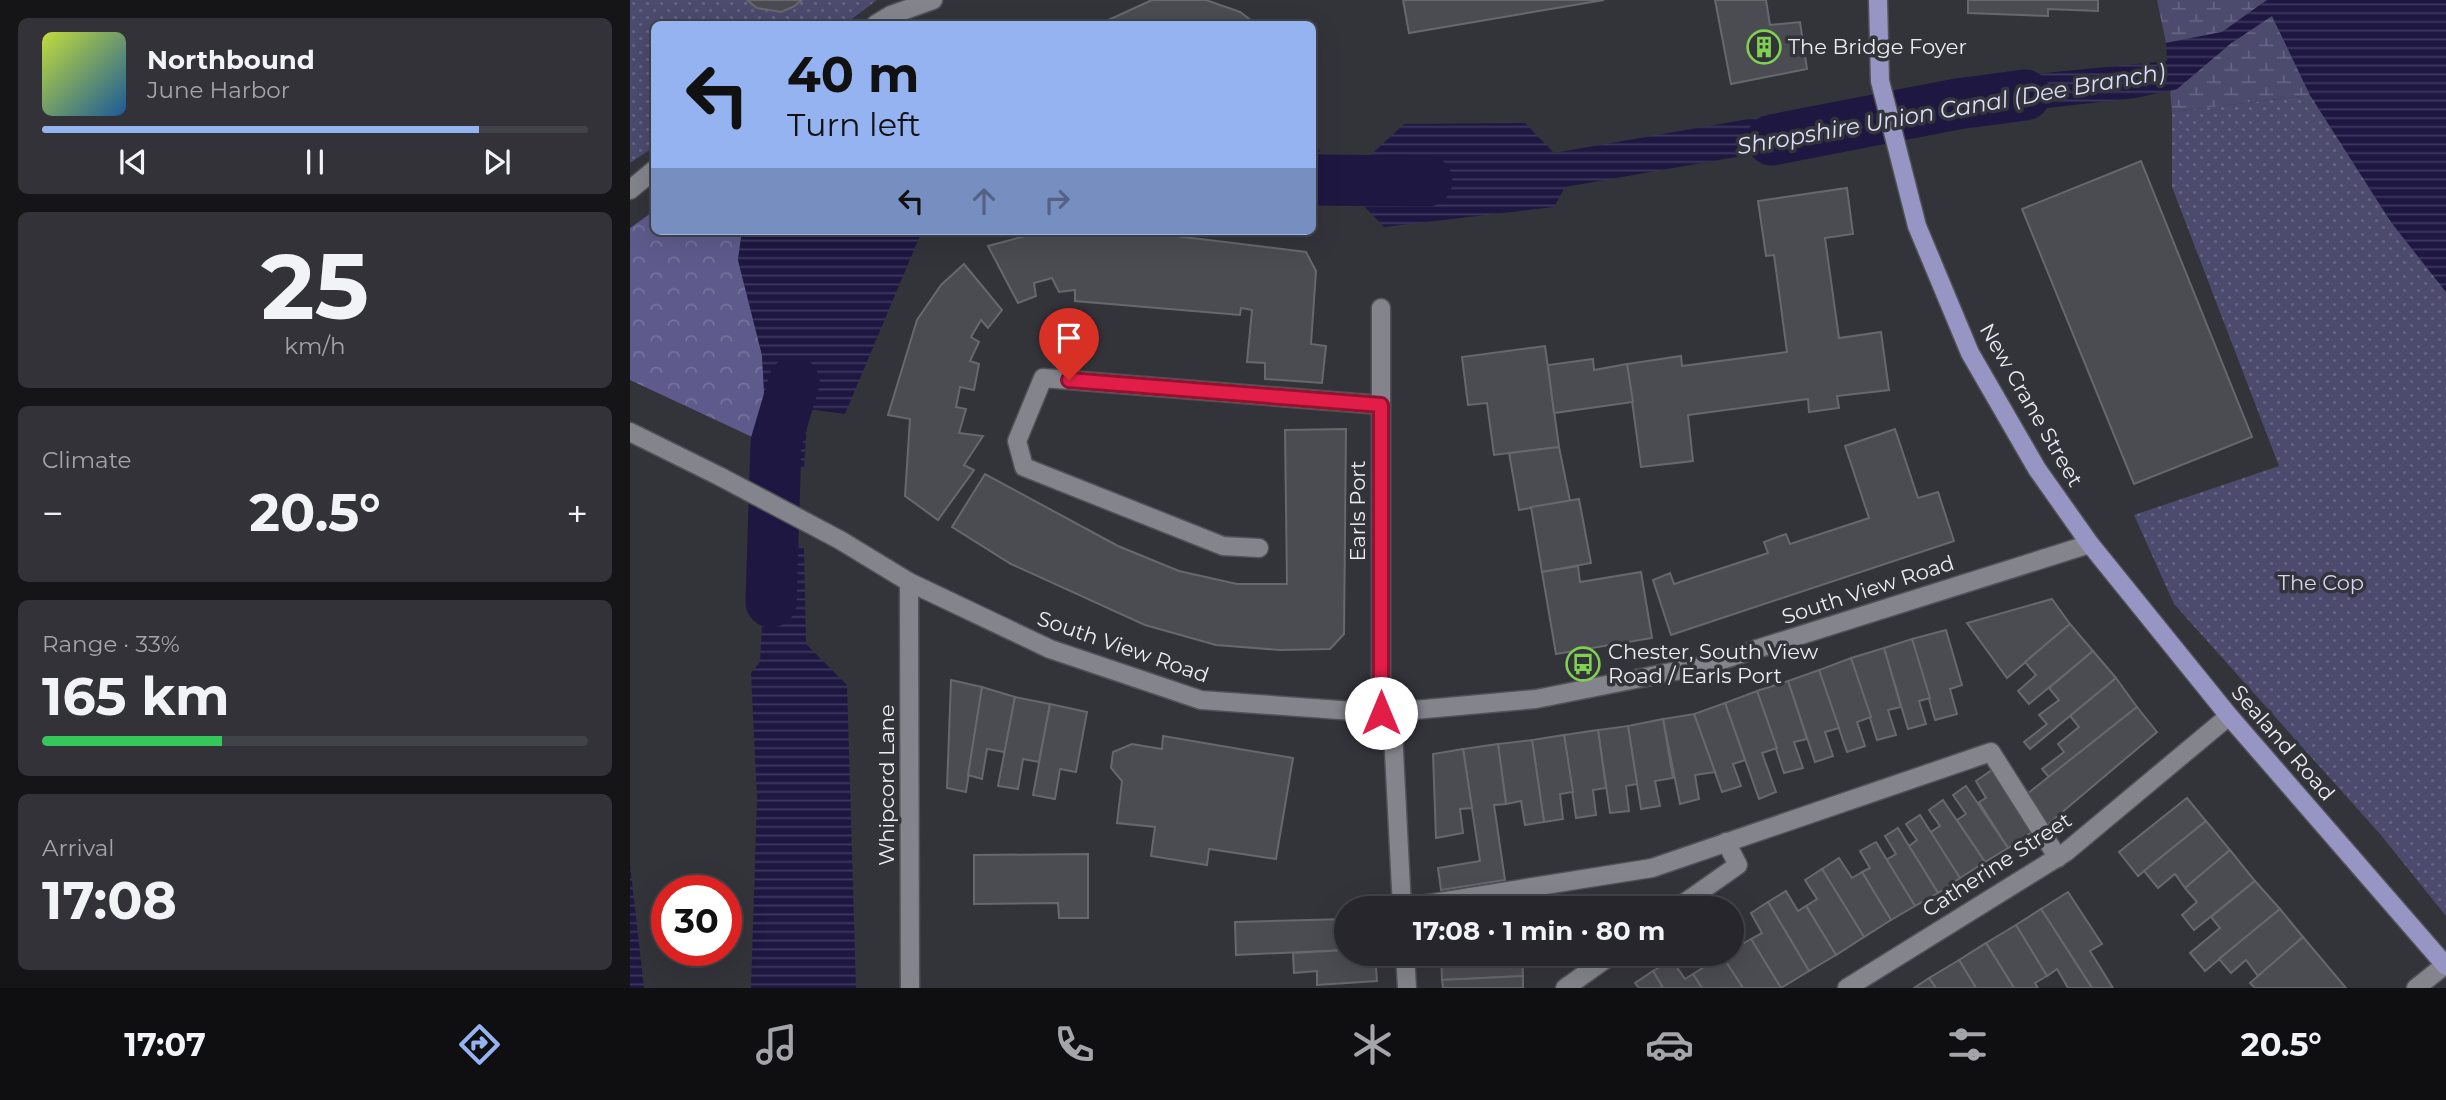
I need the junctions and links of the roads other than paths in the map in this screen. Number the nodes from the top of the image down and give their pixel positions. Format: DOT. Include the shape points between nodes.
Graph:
graph roads {
  1 [pos="933,0"];
  2 [pos="1878,0"];
  3 [pos="881,21"];
  4 [pos="651,172"];
  5 [pos="630,190"];
  6 [pos="1381,308"];
  7 [pos="1381,405"];
  8 [pos="630,432"];
  9 [pos="2090,544"];
  10 [pos="1259,548"];
  11 [pos="909,582"];
  12 [pos="1386,713"];
  13 [pos="2229,716"];
  14 [pos="1726,842"];
  15 [pos="2058,858"];
  16 [pos="1401,896"];
  17 [pos="1477,896"];
  18 [pos="1694,896"];
  19 [pos="1406,966"];
  20 [pos="1597,966"];
  21 [pos="2445,966"];
  22 [pos="909,988"];
  23 [pos="1407,988"];
  24 [pos="1565,988"];
  25 [pos="1847,988"];
  26 [pos="2416,988"];
  1 -- 3 [label="street"];
  2 -- 9 [label="main road, New Crane Street" via="1880,80 1917,226 1970,352 2037,469"];
  4 -- 5 [label="street"];
  6 -- 7 [label="street, Earls Port"];
  7 -- 10 [label="street" via="1043,378 1017,441 1024,467 1223,546"];
  7 -- 12 [label="street, Earls Port"];
  8 -- 11 [label="street, South View Road" via="840,540"];
  9 -- 12 [label="street, South View Road" via="1706,665 1536,699"];
  9 -- 13 [label="main road, Sealand Road"];
  11 -- 12 [label="street, South View Road" via="1049,649 1201,700"];
  11 -- 22 [label="street, Whipcord Lane"];
  12 -- 16 [label="street, Earls Port"];
  13 -- 15 [label="street, Catherine Street"];
  13 -- 21 [label="main road, Sealand Road"];
  14 -- 15 [label="street" via="1991,752"];
  14 -- 17 [label="street" via="1652,868"];
  14 -- 18 [label="street" via="1738,865"];
  15 -- 25 [label="street, Catherine Street"];
  19 -- 23 [label="street"];
  20 -- 24 [label="street"];
  21 -- 26 [label="street"];
}
